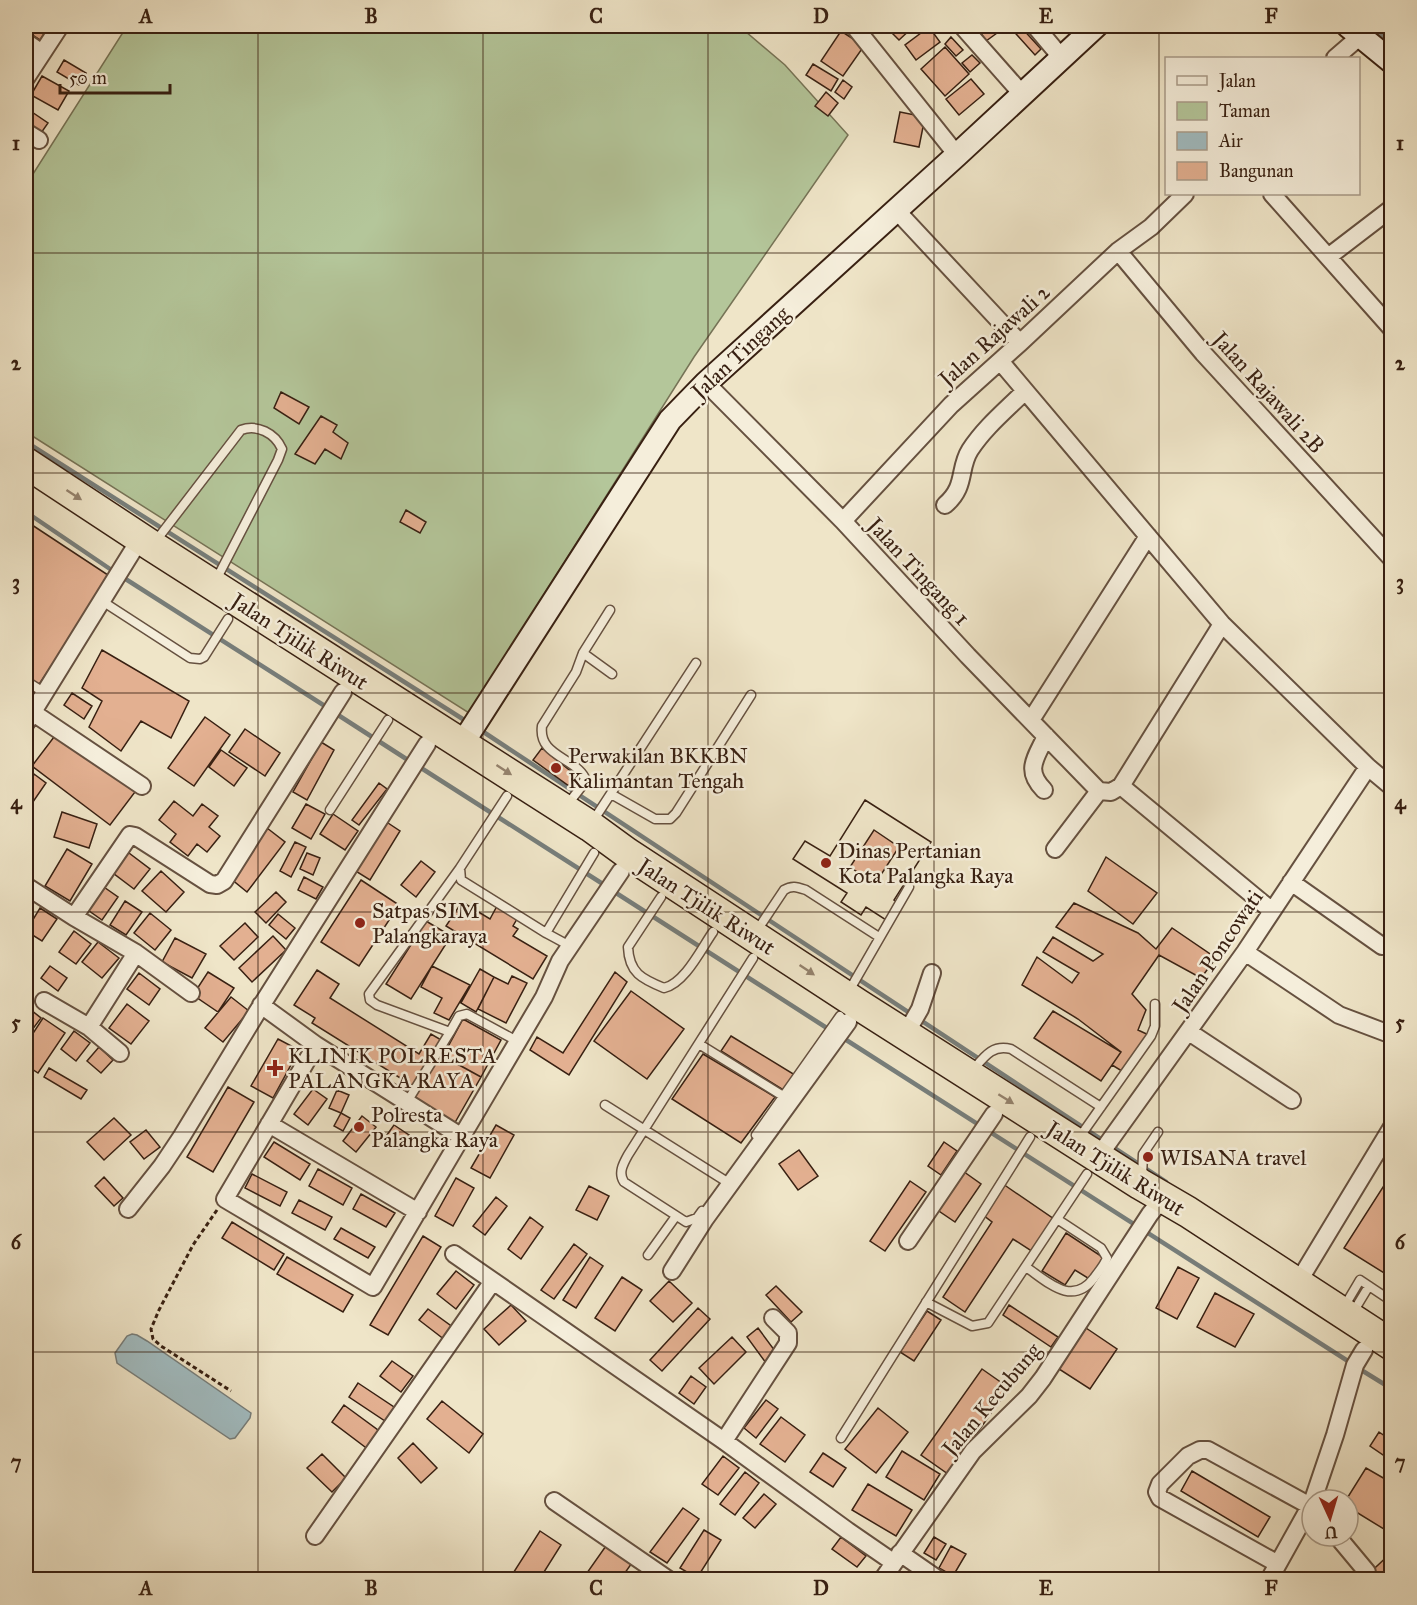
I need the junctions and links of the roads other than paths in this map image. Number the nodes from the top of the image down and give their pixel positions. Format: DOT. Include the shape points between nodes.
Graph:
graph roads {
  1 [pos="60,26"];
  2 [pos="854,26"];
  3 [pos="962,26"];
  4 [pos="1035,26"];
  5 [pos="1095,26"];
  6 [pos="1362,30"];
  7 [pos="26,42"];
  8 [pos="42,53"];
  9 [pos="1060,57"];
  10 [pos="1336,57"];
  11 [pos="1392,62"];
  12 [pos="26,78"];
  13 [pos="1022,94"];
  14 [pos="957,155"];
  15 [pos="1184,195"];
  16 [pos="1273,195"];
  17 [pos="1392,208"];
  18 [pos="896,210"];
  19 [pos="1118,251"];
  20 [pos="1328,257"];
  21 [pos="1392,329"];
  22 [pos="1020,343"];
  23 [pos="1000,361"];
  24 [pos="706,383"];
  25 [pos="1025,391"];
  26 [pos="26,463"];
  27 [pos="26,487"];
  28 [pos="945,505"];
  29 [pos="843,521"];
  30 [pos="1148,536"];
  31 [pos="140,547"];
  32 [pos="1392,559"];
  33 [pos="213,586"];
  34 [pos="102,601"];
  35 [pos="610,610"];
  36 [pos="228,619"];
  37 [pos="1222,624"];
  38 [pos="583,653"];
  39 [pos="696,663"];
  40 [pos="612,674"];
  41 [pos="26,681"];
  42 [pos="342,692"];
  43 [pos="45,693"];
  44 [pos="751,694"];
  45 [pos="29,717"];
  46 [pos="388,720"];
  47 [pos="1031,720"];
  48 [pos="1046,736"];
  49 [pos="427,744"];
  50 [pos="462,744"];
  51 [pos="1368,767"];
  52 [pos="142,786"];
  53 [pos="1121,786"];
  54 [pos="1392,787"];
  55 [pos="1044,790"];
  56 [pos="1099,791"];
  57 [pos="611,794"];
  58 [pos="507,796"];
  59 [pos="564,809"];
  60 [pos="330,810"];
  61 [pos="1055,849"];
  62 [pos="610,854"];
  63 [pos="460,868"];
  64 [pos="1291,882"];
  65 [pos="26,885"];
  66 [pos="909,887"];
  67 [pos="661,897"];
  68 [pos="1272,911"];
  69 [pos="74,916"];
  70 [pos="713,932"];
  71 [pos="546,933"];
  72 [pos="879,938"];
  73 [pos="570,946"];
  74 [pos="1382,946"];
  75 [pos="754,947"];
  76 [pos="1245,952"];
  77 [pos="136,953"];
  78 [pos="932,973"];
  79 [pos="191,993"];
  80 [pos="44,1001"];
  81 [pos="1155,1004"];
  82 [pos="261,1005"];
  83 [pos="845,1011"];
  84 [pos="89,1027"];
  85 [pos="450,1032"];
  86 [pos="1189,1032"];
  87 [pos="905,1035"];
  88 [pos="1392,1035"];
  89 [pos="517,1041"];
  90 [pos="699,1044"];
  91 [pos="316,1045"];
  92 [pos="120,1053"];
  93 [pos="969,1075"];
  94 [pos="783,1096"];
  95 [pos="1292,1100"];
  96 [pos="407,1102"];
  97 [pos="605,1105"];
  98 [pos="1101,1107"];
  99 [pos="994,1114"];
  100 [pos="269,1124"];
  101 [pos="1392,1127"];
  102 [pos="644,1131"];
  103 [pos="1158,1132"];
  104 [pos="462,1137"];
  105 [pos="1030,1137"];
  106 [pos="1087,1158"];
  107 [pos="724,1180"];
  108 [pos="1151,1199"];
  109 [pos="128,1209"];
  110 [pos="418,1212"];
  111 [pos="676,1216"];
  112 [pos="1057,1219"];
  113 [pos="908,1240"];
  114 [pos="454,1254"];
  115 [pos="648,1255"];
  116 [pos="1026,1267"];
  117 [pos="672,1271"];
  118 [pos="493,1281"];
  119 [pos="1297,1284"];
  120 [pos="1369,1286"];
  121 [pos="1390,1300"];
  122 [pos="926,1302"];
  123 [pos="1345,1315"];
  124 [pos="773,1318"];
  125 [pos="1378,1348"];
  126 [pos="1392,1368"];
  127 [pos="841,1438"];
  128 [pos="724,1441"];
  129 [pos="1317,1488"];
  130 [pos="1300,1498"];
  131 [pos="554,1501"];
  132 [pos="1300,1525"];
  133 [pos="315,1536"];
  134 [pos="1347,1548"];
  135 [pos="897,1558"];
  136 [pos="1278,1564"];
  137 [pos="1367,1572"];
  138 [pos="669,1580"];
  139 [pos="882,1580"];
  140 [pos="939,1580"];
  141 [pos="1269,1580"];
  1 -- 8 [label="street"];
  2 -- 14 [label="street"];
  3 -- 13 [label="street"];
  4 -- 9 [label="street"];
  5 -- 9 [label="main road, Jalan Tingang"];
  6 -- 10 [label="street"];
  6 -- 11 [label="main road"];
  7 -- 8 [label="street"];
  8 -- 12 [label="street"];
  9 -- 13 [label="main road, Jalan Tingang"];
  13 -- 14 [label="main road, Jalan Tingang"];
  14 -- 18 [label="main road, Jalan Tingang"];
  15 -- 19 [label="street, Jalan Rajawali 2" via="1151,227"];
  16 -- 20 [label="street"];
  17 -- 20 [label="street"];
  18 -- 22 [label="street"];
  18 -- 24 [label="main road, Jalan Tingang"];
  19 -- 22 [label="street, Jalan Rajawali 2"];
  19 -- 32 [label="street, Jalan Rajawali 2B" via="1203,353"];
  20 -- 21 [label="street"];
  22 -- 23 [label="street, Jalan Rajawali 2"];
  23 -- 25 [label="street"];
  23 -- 29 [label="street, Jalan Rajawali 2" via="931,425"];
  24 -- 29 [label="street, Jalan Tingang 1"];
  24 -- 50 [label="main road, Jalan Tingang" via="659,435"];
  25 -- 28 [label="street" via="968,453 958,490"];
  25 -- 30 [label="street"];
  26 -- 31 [label="highway, Jalan Tjilik Riwut, one-way"];
  27 -- 31 [label="highway, Jalan Tjilik Riwut"];
  29 -- 47 [label="street, Jalan Tingang 1"];
  30 -- 37 [label="street"];
  30 -- 47 [label="street"];
  31 -- 33 [label="highway, Jalan Tjilik Riwut"];
  31 -- 33 [label="lane" via="241,430 261,429 273,436 282,449"];
  31 -- 34 [label="street"];
  31 -- 36 [label="highway, Jalan Tjilik Riwut"];
  33 -- 50 [label="highway, Jalan Tjilik Riwut"];
  34 -- 36 [label="lane" via="190,658 204,657"];
  34 -- 43 [label="street"];
  35 -- 38 [label="lane"];
  36 -- 42 [label="highway, Jalan Tjilik Riwut"];
  37 -- 51 [label="street"];
  37 -- 53 [label="street"];
  38 -- 40 [label="lane"];
  38 -- 59 [label="lane" via="541,733 552,752 585,778"];
  39 -- 57 [label="lane"];
  41 -- 43 [label="lane"];
  42 -- 46 [label="highway, Jalan Tjilik Riwut"];
  42 -- 69 [label="street" via="224,881 210,884 130,835"];
  43 -- 45 [label="street"];
  44 -- 57 [label="lane" via="670,819 655,819"];
  45 -- 52 [label="street"];
  46 -- 49 [label="highway, Jalan Tjilik Riwut"];
  46 -- 60 [label="lane"];
  47 -- 48 [label="street, Jalan Tingang 1"];
  48 -- 55 [label="street" via="1032,771"];
  48 -- 56 [label="street, Jalan Tingang 1"];
  49 -- 58 [label="highway, Jalan Tjilik Riwut"];
  49 -- 82 [label="street"];
  50 -- 59 [label="highway, Jalan Tjilik Riwut, one-way"];
  51 -- 54 [label="street"];
  51 -- 64 [label="street, Jalan Poncowati"];
  53 -- 56 [label="street" via="1111,792"];
  53 -- 68 [label="street"];
  56 -- 61 [label="street"];
  57 -- 62 [label="lane"];
  58 -- 62 [label="highway, Jalan Tjilik Riwut"];
  58 -- 63 [label="lane"];
  59 -- 62 [label="highway, Jalan Tjilik Riwut"];
  62 -- 67 [label="highway, Jalan Tjilik Riwut"];
  62 -- 71 [label="lane"];
  62 -- 73 [label="street"];
  62 -- 75 [label="highway, Jalan Tjilik Riwut"];
  63 -- 71 [label="lane" via="460,880"];
  63 -- 85 [label="lane" via="369,994 377,1005"];
  64 -- 68 [label="street, Jalan Poncowati"];
  64 -- 74 [label="street"];
  65 -- 69 [label="street"];
  66 -- 72 [label="lane"];
  67 -- 70 [label="highway, Jalan Tjilik Riwut"];
  67 -- 70 [label="lane" via="628,947 630,965 639,974 664,988 673,986"];
  68 -- 76 [label="street, Jalan Poncowati"];
  69 -- 77 [label="street"];
  70 -- 75 [label="highway, Jalan Tjilik Riwut"];
  71 -- 73 [label="lane"];
  72 -- 75 [label="lane" via="796,886 784,890"];
  72 -- 83 [label="lane"];
  73 -- 89 [label="street"];
  75 -- 83 [label="highway, Jalan Tjilik Riwut"];
  75 -- 90 [label="lane"];
  76 -- 86 [label="street, Jalan Poncowati"];
  76 -- 88 [label="street" via="1339,1015"];
  77 -- 79 [label="street"];
  77 -- 84 [label="street"];
  78 -- 87 [label="street" via="920,1009"];
  80 -- 84 [label="street"];
  81 -- 98 [label="lane" via="1151,1036"];
  82 -- 91 [label="street"];
  82 -- 109 [label="street" via="182,1136"];
  83 -- 87 [label="highway, Jalan Tjilik Riwut"];
  83 -- 94 [label="lane"];
  83 -- 99 [label="highway, Jalan Tjilik Riwut"];
  83 -- 117 [label="street"];
  84 -- 92 [label="street"];
  85 -- 89 [label="lane" via="459,1016 467,1014"];
  85 -- 96 [label="lane"];
  86 -- 95 [label="street"];
  86 -- 106 [label="street, Jalan Poncowati"];
  87 -- 93 [label="highway, Jalan Tjilik Riwut"];
  89 -- 104 [label="street"];
  90 -- 94 [label="lane"];
  90 -- 102 [label="lane"];
  91 -- 96 [label="street"];
  91 -- 100 [label="street"];
  93 -- 98 [label="lane" via="988,1052 1003,1047"];
  93 -- 106 [label="highway, Jalan Tjilik Riwut, one-way"];
  94 -- 107 [label="lane"];
  96 -- 104 [label="street"];
  97 -- 102 [label="lane"];
  98 -- 106 [label="lane"];
  99 -- 105 [label="highway, Jalan Tjilik Riwut"];
  99 -- 113 [label="street"];
  100 -- 110 [label="street"];
  100 -- 110 [label="street" via="225,1199 373,1287"];
  101 -- 119 [label="street"];
  102 -- 107 [label="lane"];
  102 -- 111 [label="lane" via="624,1162 621,1177"];
  103 -- 108 [label="lane" via="1143,1154 1142,1174"];
  104 -- 110 [label="street"];
  105 -- 106 [label="highway, Jalan Tjilik Riwut"];
  105 -- 122 [label="lane"];
  106 -- 108 [label="highway, Jalan Tjilik Riwut"];
  106 -- 112 [label="lane"];
  107 -- 111 [label="lane" via="697,1218 686,1222"];
  108 -- 119 [label="highway, Jalan Tjilik Riwut"];
  108 -- 125 [label="highway, Jalan Tjilik Riwut" via="1187,1235"];
  108 -- 135 [label="street, Jalan Kecubung" via="1043,1378 973,1451"];
  111 -- 115 [label="lane"];
  112 -- 116 [label="lane"];
  112 -- 116 [label="lane" via="1101,1248 1107,1258 1104,1264 1090,1283 1073,1292 1057,1288"];
  114 -- 118 [label="street"];
  116 -- 122 [label="lane" via="988,1323 980,1326 972,1326"];
  118 -- 128 [label="street"];
  118 -- 133 [label="street"];
  119 -- 123 [label="highway, Jalan Tjilik Riwut"];
  120 -- 121 [label="lane"];
  120 -- 123 [label="lane"];
  120 -- 123 [label="lane" via="1360,1280"];
  122 -- 127 [label="lane"];
  123 -- 125 [label="highway, Jalan Tjilik Riwut"];
  124 -- 128 [label="street" via="788,1333 788,1343"];
  125 -- 126 [label="highway, Jalan Tjilik Riwut"];
  125 -- 129 [label="street" via="1355,1365"];
  128 -- 135 [label="street" via="840,1525"];
  130 -- 136 [label="street" via="1208,1450 1188,1456 1157,1492 1160,1498"];
  131 -- 138 [label="street"];
  132 -- 136 [label="street"];
  134 -- 137 [label="street"];
  135 -- 139 [label="street, Jalan Kecubung"];
  135 -- 140 [label="street"];
  136 -- 141 [label="street"];
}
